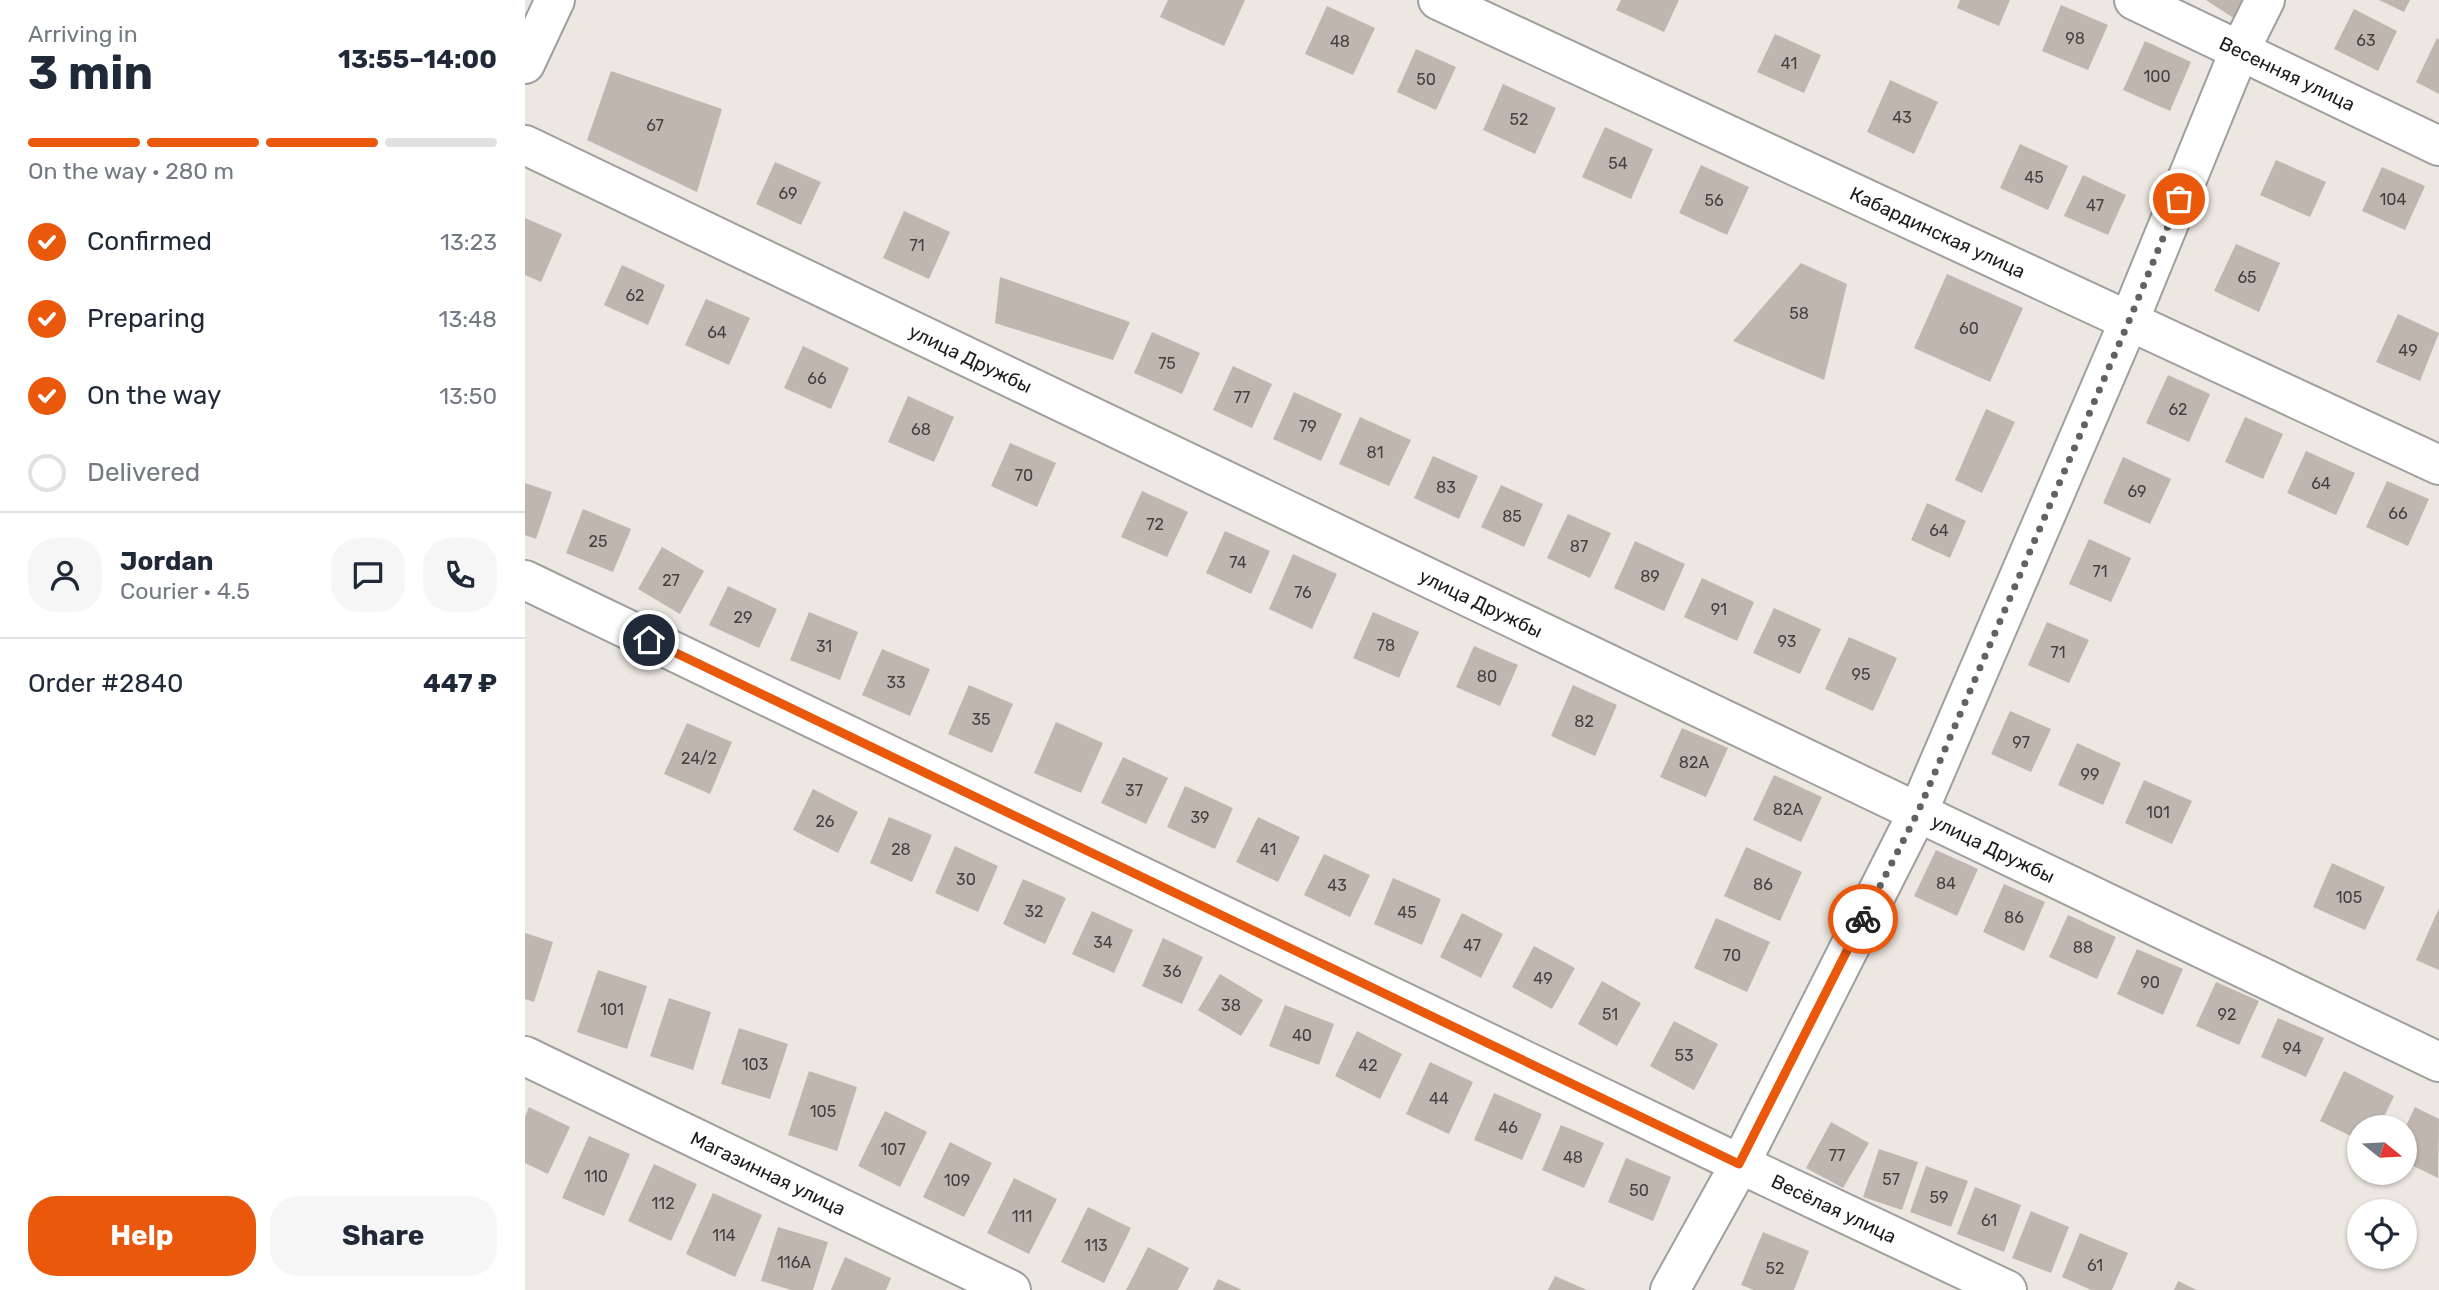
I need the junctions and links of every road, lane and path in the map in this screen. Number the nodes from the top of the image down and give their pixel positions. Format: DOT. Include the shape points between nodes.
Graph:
graph roads {
  1 [pos="555,0"];
  2 [pos="1439,0"];
  3 [pos="2134,0"];
  4 [pos="2265,0"];
  5 [pos="2239,52"];
  6 [pos="525,64"];
  7 [pos="525,145"];
  8 [pos="2439,146"];
  9 [pos="2129,321"];
  10 [pos="2439,465"];
  11 [pos="525,580"];
  12 [pos="1918,812"];
  13 [pos="525,1056"];
  14 [pos="2439,1062"];
  15 [pos="1739,1164"];
  16 [pos="1011,1290"];
  17 [pos="1670,1290"];
  18 [pos="2007,1290"];
  1 -- 6 [label="street"];
  2 -- 9 [label="street, Кабардинская улица"];
  3 -- 5 [label="street, Весенняя улица"];
  4 -- 5 [label="street"];
  5 -- 8 [label="street, Весенняя улица"];
  5 -- 9 [label="street"];
  7 -- 12 [label="street, улица Дружбы"];
  9 -- 10 [label="street, Кабардинская улица"];
  9 -- 12 [label="street"];
  11 -- 15 [label="street, Весёлая улица"];
  12 -- 14 [label="street, улица Дружбы"];
  12 -- 15 [label="street"];
  13 -- 16 [label="street, Магазинная улица"];
  15 -- 17 [label="street"];
  15 -- 18 [label="street, Весёлая улица"];
}
